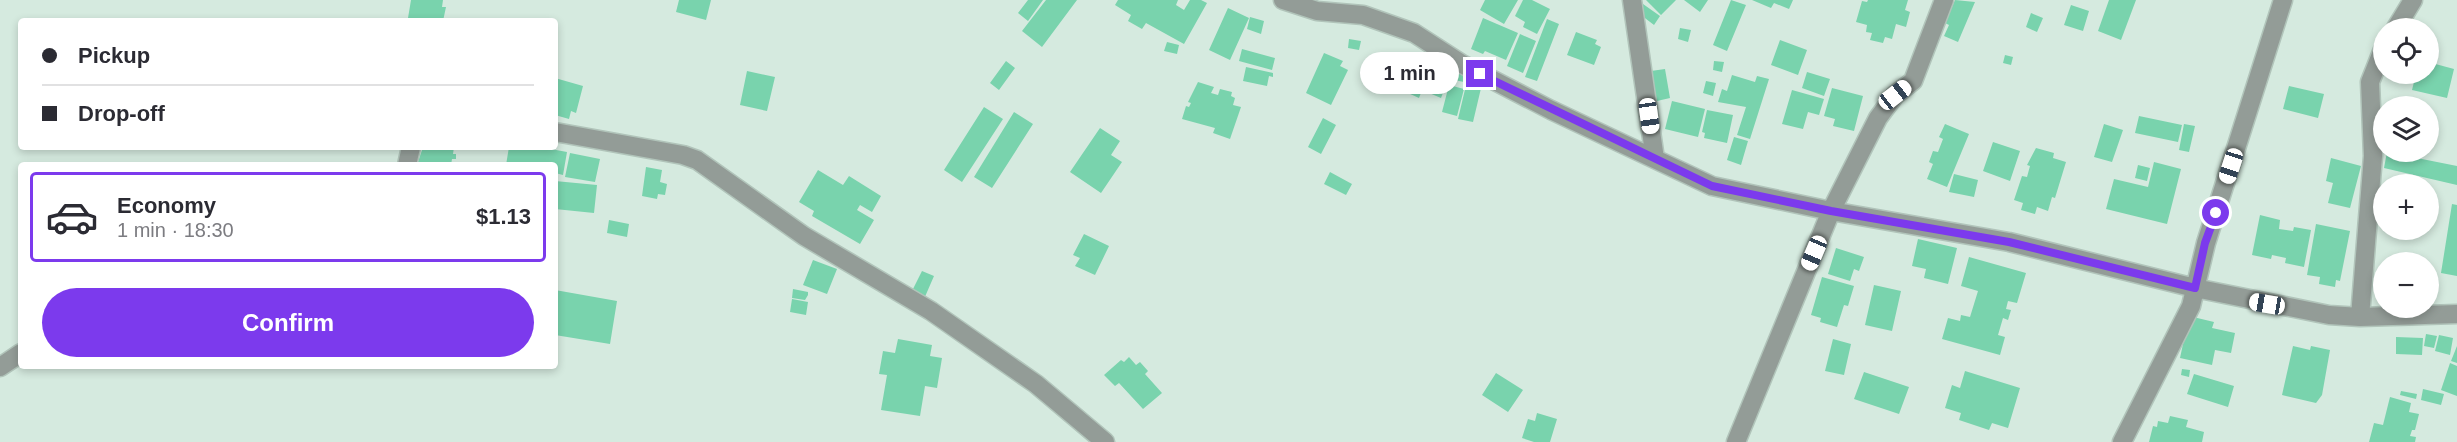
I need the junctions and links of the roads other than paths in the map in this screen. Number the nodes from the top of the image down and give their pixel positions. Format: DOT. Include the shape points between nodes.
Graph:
graph roads {
  1 [pos="1282,0"];
  2 [pos="1632,0"];
  3 [pos="1944,0"];
  4 [pos="2283,0"];
  5 [pos="2413,0"];
  6 [pos="2402,18"];
  7 [pos="2373,74"];
  8 [pos="558,133"];
  9 [pos="1655,159"];
  10 [pos="1831,211"];
  11 [pos="2195,288"];
  12 [pos="2457,314"];
  13 [pos="2360,317"];
  14 [pos="18,355"];
  15 [pos="0,367"];
  16 [pos="1105,442"];
  17 [pos="1736,442"];
  18 [pos="2122,442"];
  1 -- 9 [label="street" via="1317,11 1363,15 1414,33 1472,70"];
  2 -- 9 [label="street"];
  3 -- 10 [label="street" via="1913,81 1895,95 1878,118"];
  4 -- 11 [label="street" via="2205,243"];
  5 -- 6 [label="street"];
  7 -- 13 [label="street" via="2373,156"];
  8 -- 16 [label="street" via="697,160 804,236 931,311 1036,384"];
  9 -- 10 [label="street" via="1712,186"];
  10 -- 11 [label="street" via="2009,242"];
  10 -- 17 [label="street"];
  11 -- 13 [label="street" via="2329,315"];
  11 -- 18 [label="street" via="2191,306"];
  12 -- 13 [label="street"];
  14 -- 15 [label="street"];
}
